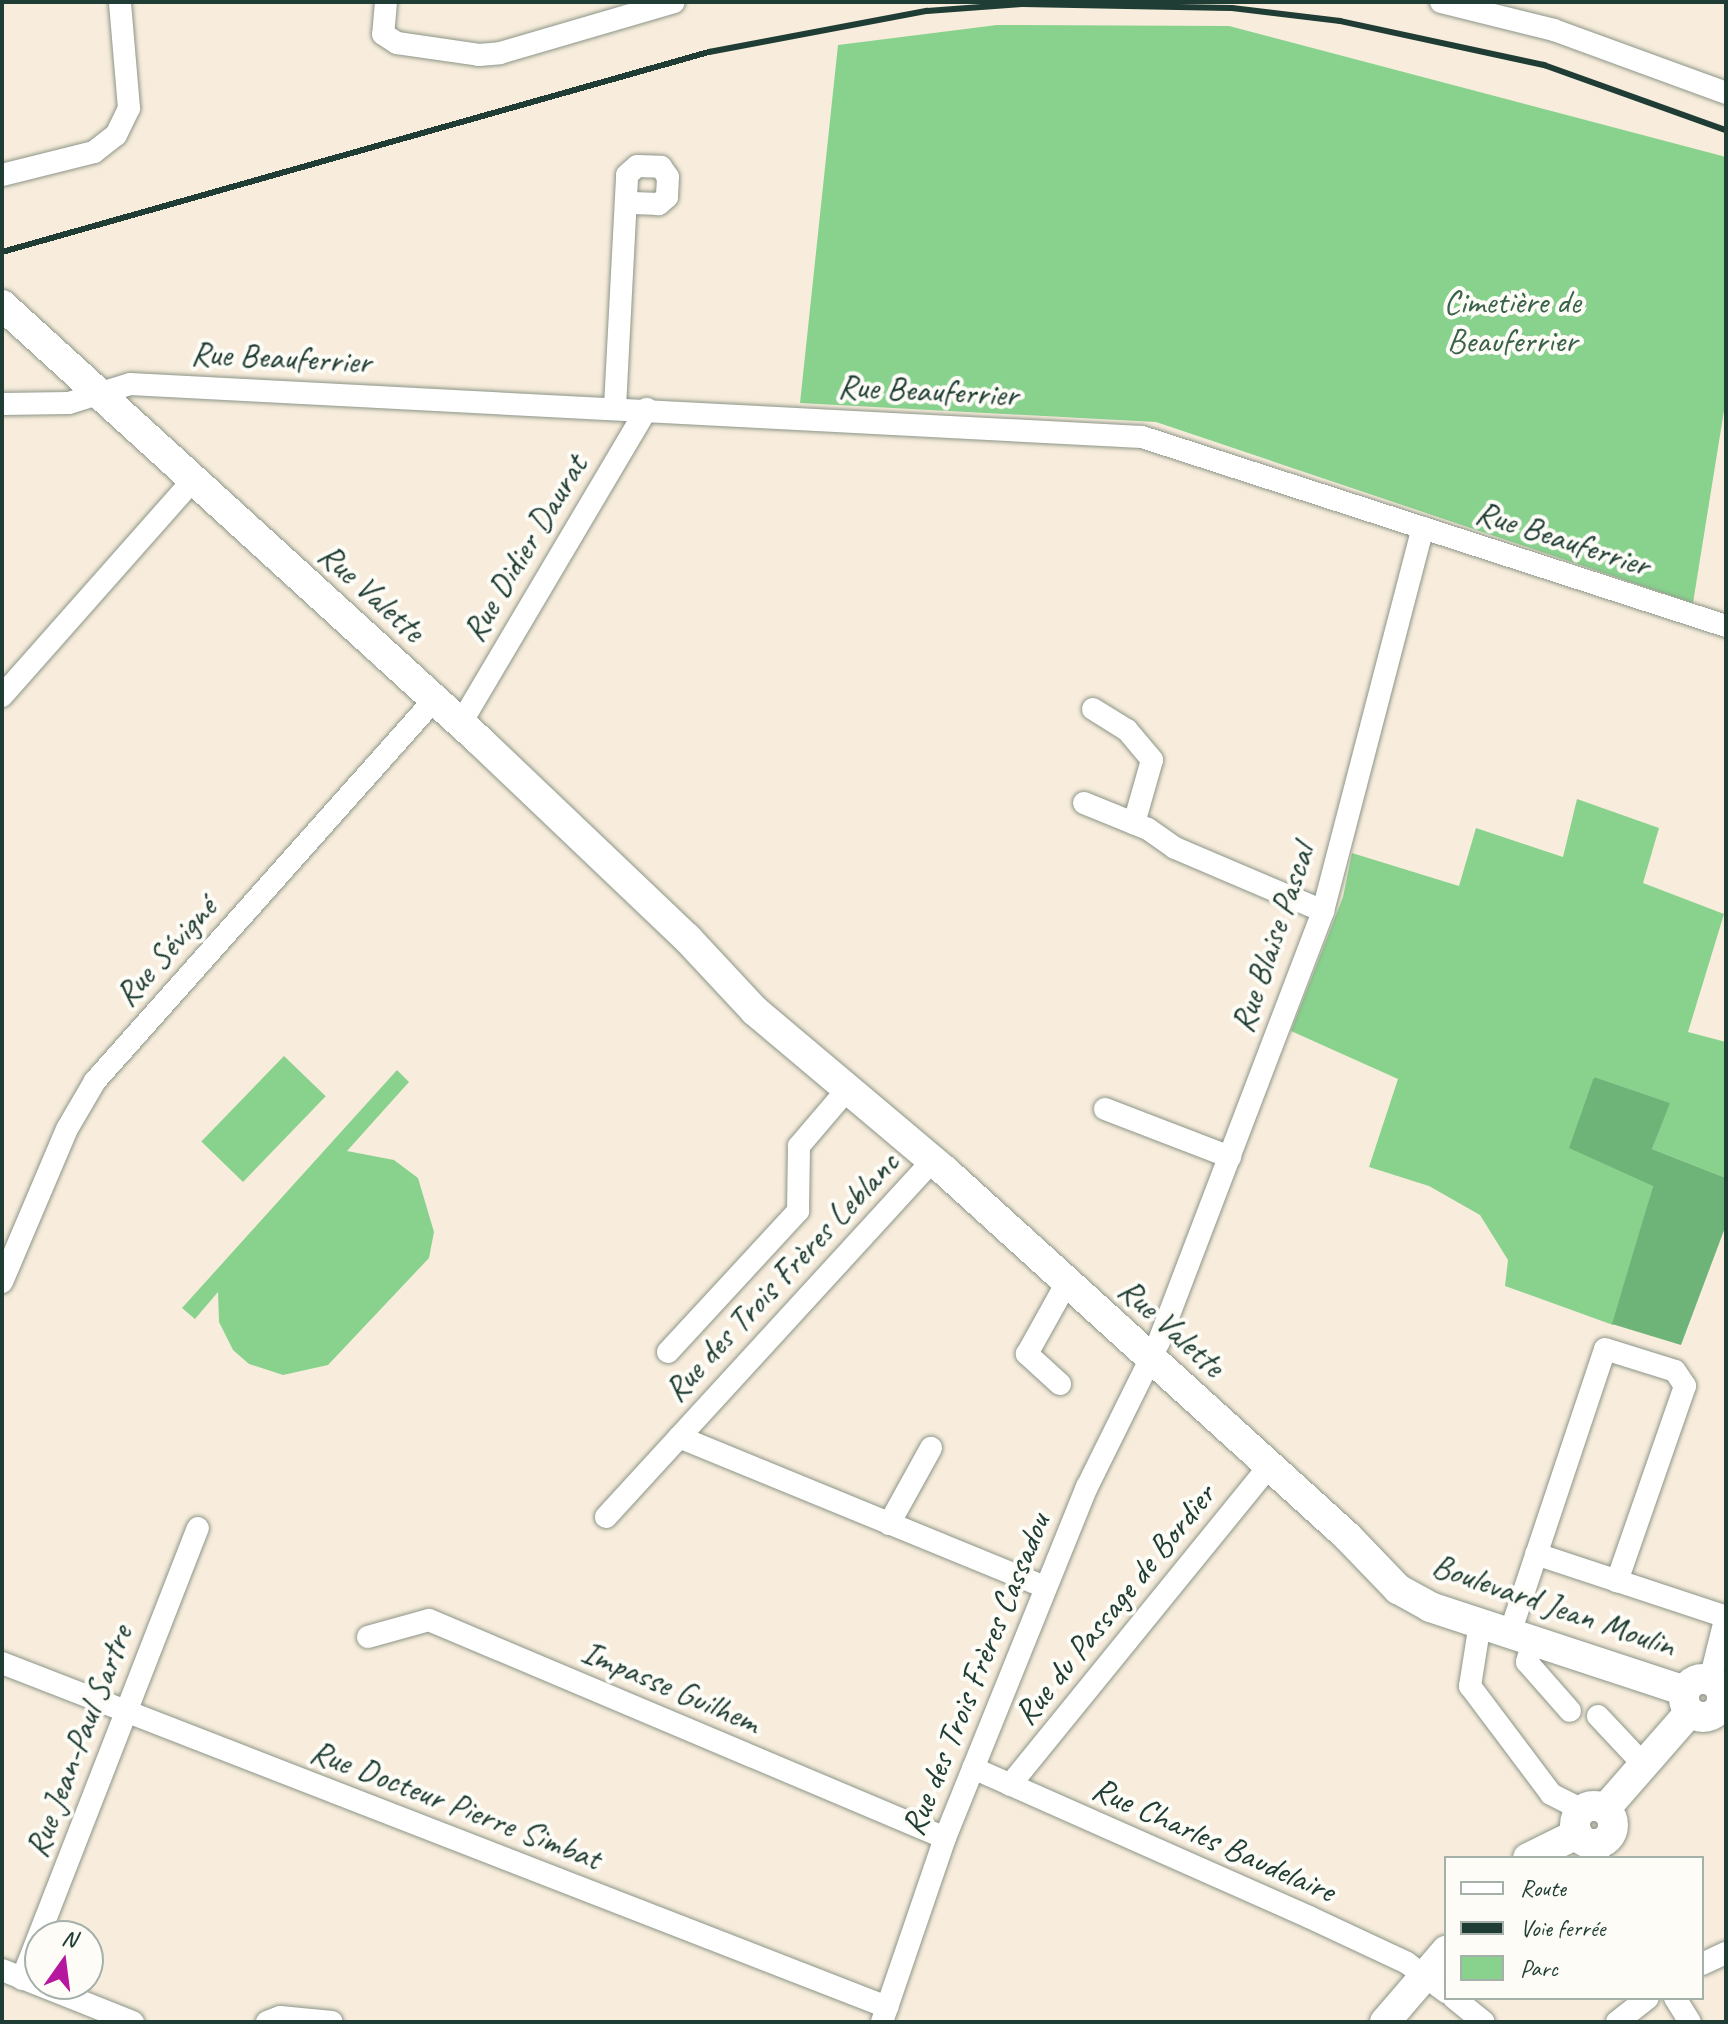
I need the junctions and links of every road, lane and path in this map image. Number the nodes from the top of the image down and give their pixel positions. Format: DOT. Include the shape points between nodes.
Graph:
graph roads {
  1 [pos="120,2"];
  2 [pos="386,2"];
  3 [pos="674,2"];
  4 [pos="1441,2"];
  5 [pos="1726,93"];
  6 [pos="2,175"];
  7 [pos="626,203"];
  8 [pos="2,305"];
  9 [pos="98,393"];
  10 [pos="2,404"];
  11 [pos="615,407"];
  12 [pos="647,409"];
  13 [pos="193,480"];
  14 [pos="1423,528"];
  15 [pos="1726,626"];
  16 [pos="2,696"];
  17 [pos="434,700"];
  18 [pos="1093,709"];
  19 [pos="461,723"];
  20 [pos="1084,803"];
  21 [pos="1134,823"];
  22 [pos="1323,911"];
  23 [pos="687,938"];
  24 [pos="845,1092"];
  25 [pos="1105,1109"];
  26 [pos="891,1124"];
  27 [pos="1230,1157"];
  28 [pos="933,1160"];
  29 [pos="8,1251"];
  30 [pos="2,1282"];
  31 [pos="1067,1282"];
  32 [pos="668,1352"];
  33 [pos="1151,1359"];
  34 [pos="1060,1384"];
  35 [pos="679,1437"];
  36 [pos="931,1448"];
  37 [pos="1270,1465"];
  38 [pos="606,1517"];
  39 [pos="889,1524"];
  40 [pos="198,1528"];
  41 [pos="1536,1554"];
  42 [pos="1617,1581"];
  43 [pos="1044,1587"];
  44 [pos="1398,1589"];
  45 [pos="1726,1617"];
  46 [pos="1480,1623"];
  47 [pos="368,1637"];
  48 [pos="1521,1637"];
  49 [pos="2,1663"];
  50 [pos="1707,1697"];
  51 [pos="1570,1711"];
  52 [pos="126,1713"];
  53 [pos="1598,1716"];
  54 [pos="1643,1764"];
  55 [pos="973,1768"];
  56 [pos="1010,1785"];
  57 [pos="1592,1831"];
  58 [pos="945,1838"];
  59 [pos="1533,1856"];
  60 [pos="1726,1953"];
  61 [pos="1444,1957"];
  62 [pos="1704,1963"];
  63 [pos="12,1974"];
  64 [pos="1436,1983"];
  65 [pos="1456,2000"];
  66 [pos="1645,2000"];
  67 [pos="1676,2000"];
  68 [pos="884,2014"];
  69 [pos="133,2022"];
  70 [pos="267,2022"];
  71 [pos="332,2022"];
  72 [pos="1385,2022"];
  73 [pos="1484,2022"];
  74 [pos="1617,2022"];
  75 [pos="1690,2022"];
  1 -- 6 [label="street" via="129,108 116,135 94,152"];
  2 -- 3 [label="street" via="383,34 397,43 479,55"];
  4 -- 5 [label="street" via="1554,30"];
  7 -- 11 [label="street"];
  8 -- 9 [label="main road, Rue Valette"];
  9 -- 10 [label="street, Rue Beauferrier" via="69,403"];
  9 -- 11 [label="street, Rue Beauferrier" via="130,384"];
  9 -- 13 [label="main road, Rue Valette"];
  11 -- 12 [label="street, Rue Beauferrier"];
  12 -- 14 [label="street, Rue Beauferrier" via="1142,437"];
  12 -- 19 [label="street, Rue Didier Daurat"];
  13 -- 16 [label="street"];
  13 -- 17 [label="main road, Rue Valette"];
  14 -- 15 [label="street, Rue Beauferrier"];
  14 -- 22 [label="street, Rue Blaise Pascal"];
  17 -- 19 [label="main road, Rue Valette"];
  17 -- 29 [label="street, Rue Sévigné" via="95,1081"];
  18 -- 21 [label="street" via="1127,730 1152,760"];
  19 -- 23 [label="main road, Rue Valette"];
  20 -- 21 [label="street"];
  21 -- 22 [label="street" via="1175,848"];
  22 -- 27 [label="street, Rue Blaise Pascal"];
  23 -- 24 [label="main road, Rue Valette" via="755,1011"];
  23 -- 26 [label="main road, Rue Valette" via="766,995 858,1080"];
  24 -- 26 [label="main road, Rue Valette"];
  24 -- 32 [label="street" via="799,1146 798,1211"];
  25 -- 27 [label="street"];
  26 -- 28 [label="main road, Rue Valette"];
  27 -- 33 [label="street, Rue Blaise Pascal"];
  28 -- 31 [label="main road, Rue Valette"];
  28 -- 35 [label="street, Rue des Trois Frères Leblanc"];
  29 -- 30 [label="street, Rue Sévigné"];
  31 -- 33 [label="main road, Rue Valette"];
  31 -- 34 [label="street" via="1027,1354"];
  33 -- 37 [label="main road, Rue Valette"];
  33 -- 43 [label="street, Rue des Trois Frères Cassadou"];
  35 -- 38 [label="street, Rue des Trois Frères Leblanc"];
  35 -- 39 [label="street, Rue des Trois Frères Leblanc"];
  36 -- 39 [label="street"];
  37 -- 44 [label="main road, Rue Valette"];
  37 -- 56 [label="street, Rue du Passage de Bordier"];
  39 -- 43 [label="street, Rue des Trois Frères Leblanc"];
  40 -- 52 [label="street, Rue Jean-Paul Sartre"];
  41 -- 42 [label="street"];
  41 -- 42 [label="street" via="1605,1349 1675,1371 1685,1386"];
  41 -- 48 [label="street"];
  42 -- 45 [label="street"];
  43 -- 55 [label="street, Rue des Trois Frères Cassadou"];
  44 -- 46 [label="main road, Boulevard Jean Moulin" via="1430,1607"];
  45 -- 50 [label="street"];
  46 -- 48 [label="main road, Boulevard Jean Moulin"];
  46 -- 57 [label="street" via="1470,1686 1551,1794"];
  47 -- 58 [label="street, Impasse Guilhem" via="429,1620"];
  48 -- 50 [label="main road, Boulevard Jean Moulin"];
  48 -- 51 [label="street" via="1527,1662"];
  49 -- 52 [label="street, Rue Docteur Pierre Simbat"];
  50 -- 54 [label="main road"];
  52 -- 63 [label="street, Rue Jean-Paul Sartre"];
  52 -- 68 [label="street, Rue Docteur Pierre Simbat"];
  53 -- 54 [label="street"];
  54 -- 57 [label="main road"];
  55 -- 56 [label="street, Rue Charles Baudelaire"];
  55 -- 58 [label="street, Rue des Trois Frères Cassadou"];
  56 -- 64 [label="street, Rue Charles Baudelaire" via="1309,1917"];
  57 -- 59 [label="main road"];
  58 -- 68 [label="street, Rue des Trois Frères Cassadou"];
  60 -- 62 [label="street"];
  61 -- 64 [label="main road"];
  63 -- 69 [label="street"];
  64 -- 72 [label="main road"];
  65 -- 73 [label="street"];
  66 -- 74 [label="street"];
  67 -- 75 [label="street"];
  70 -- 71 [label="street" via="280,2017"];
}
